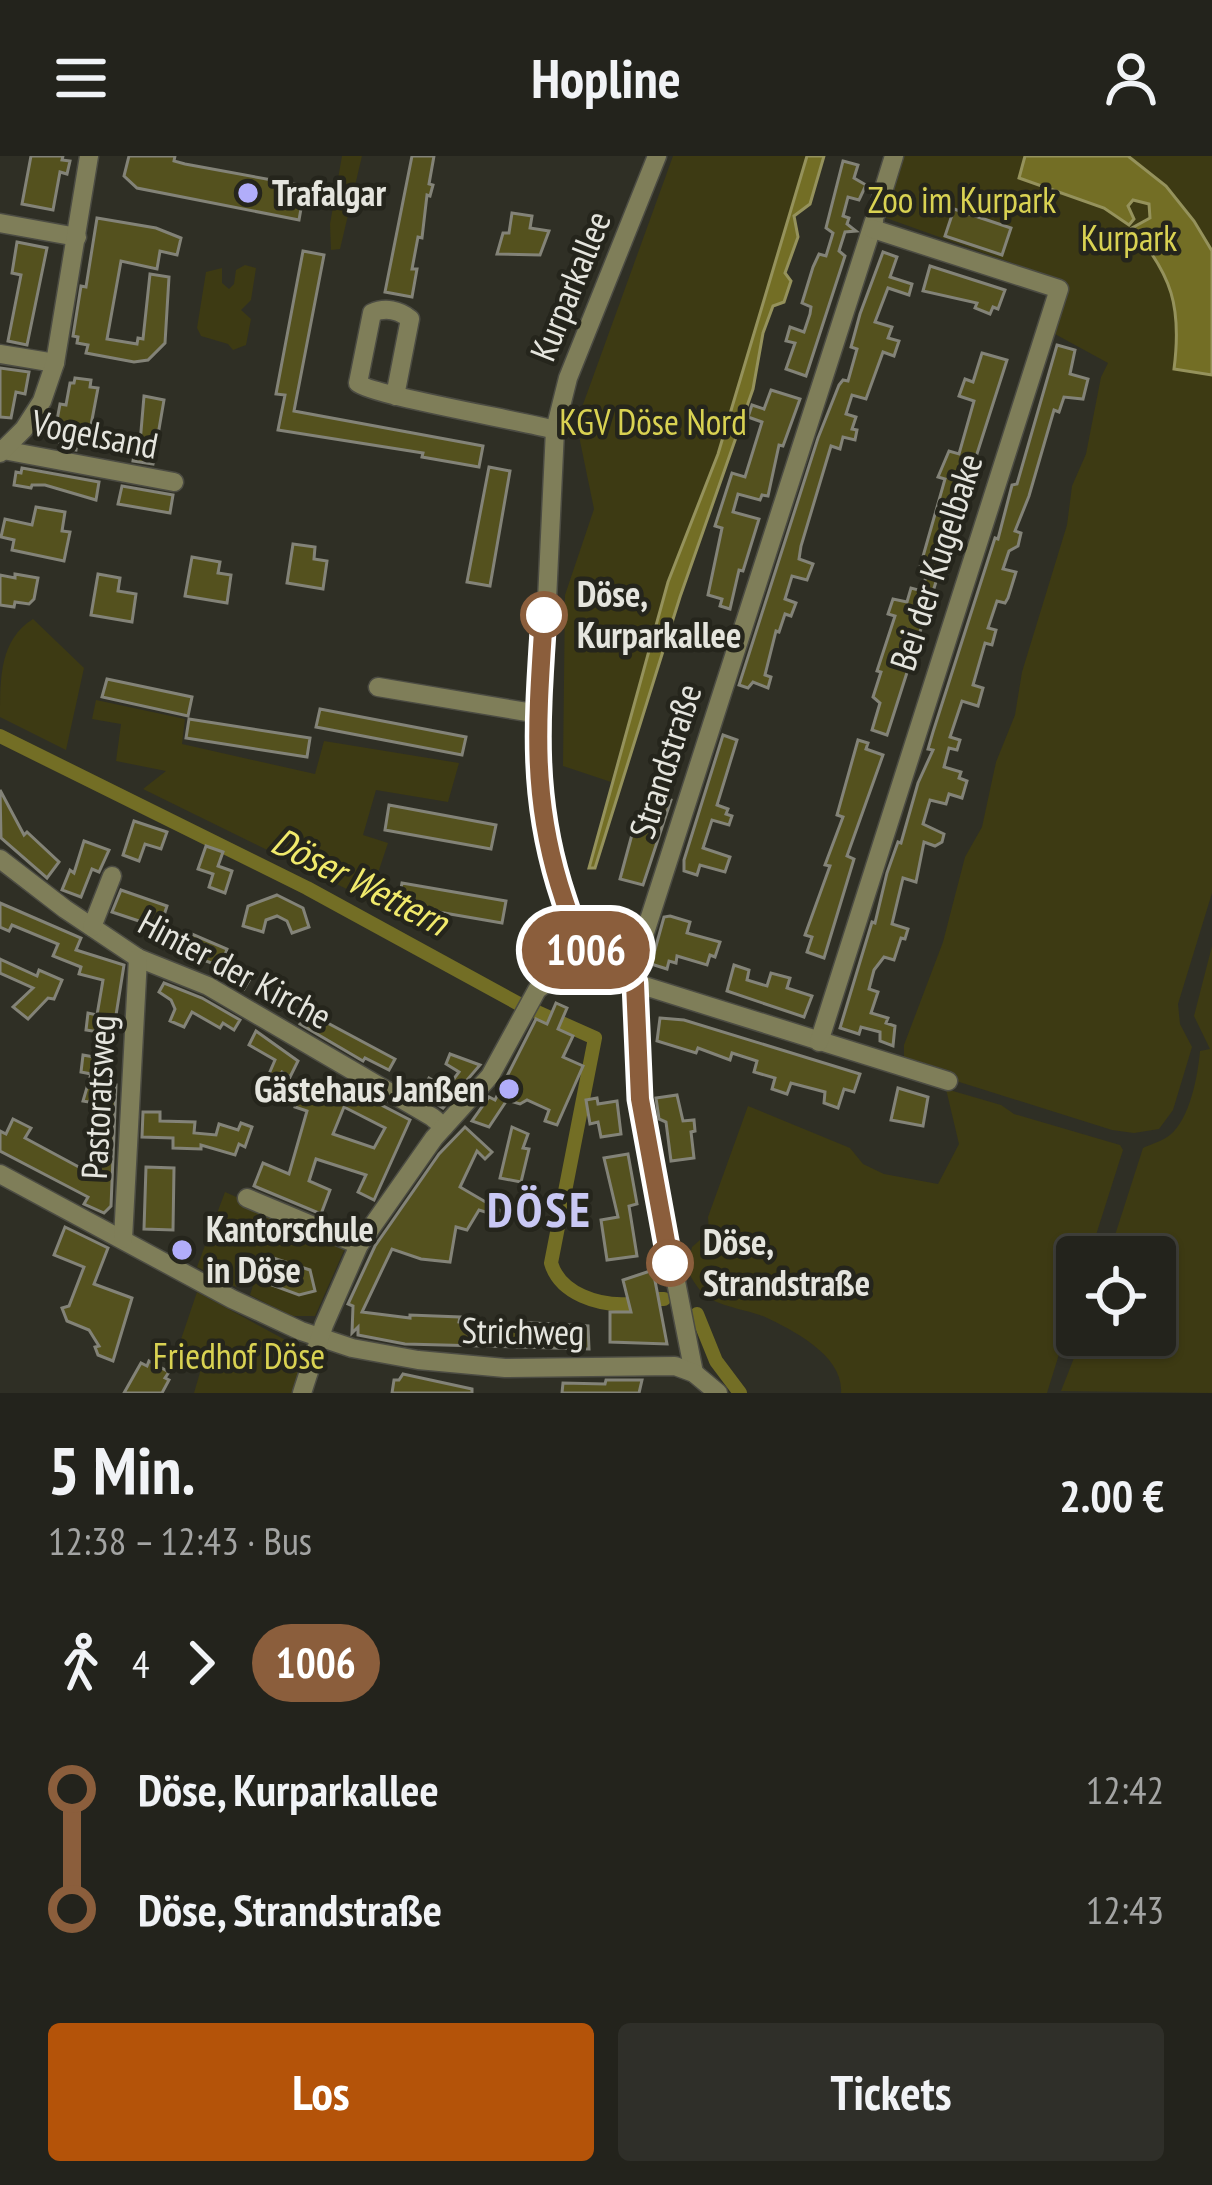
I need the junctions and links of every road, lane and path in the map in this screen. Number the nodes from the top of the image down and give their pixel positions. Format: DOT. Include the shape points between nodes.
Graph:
graph roads {
  1 [pos="89,156"];
  2 [pos="657,156"];
  3 [pos="894,156"];
  4 [pos="874,221"];
  5 [pos="0,223"];
  6 [pos="76,237"];
  7 [pos="0,354"];
  8 [pos="55,363"];
  9 [pos="395,396"];
  10 [pos="555,430"];
  11 [pos="2,452"];
  12 [pos="174,482"];
  13 [pos="378,687"];
  14 [pos="538,714"];
  15 [pos="0,859"];
  16 [pos="112,876"];
  17 [pos="92,927"];
  18 [pos="587,951"];
  19 [pos="138,958"];
  20 [pos="628,979"];
  21 [pos="819,1042"];
  22 [pos="948,1082"];
  23 [pos="444,1127"];
  24 [pos="0,1174"];
  25 [pos="247,1198"];
  26 [pos="123,1239"];
  27 [pos="359,1245"];
  28 [pos="320,1339"];
  29 [pos="694,1373"];
  30 [pos="302,1393"];
  31 [pos="718,1393"];
  1 -- 6 [label="street, Vogelsand"];
  2 -- 10 [label="street, Kurparkallee"];
  3 -- 4 [label="street, Strandstraße"];
  4 -- 20 [label="street, Strandstraße"];
  4 -- 21 [label="street, Bei der Kugelbake" via="1059,289"];
  5 -- 6 [label="street"];
  6 -- 8 [label="street, Vogelsand"];
  7 -- 8 [label="street, Vogelsand"];
  8 -- 11 [label="street, Vogelsand" via="42,401"];
  9 -- 9 [label="street" via="358,383 368,323 380,309 410,319"];
  9 -- 10 [label="street"];
  10 -- 14 [label="street, Kurparkallee"];
  11 -- 12 [label="street, Vogelsand"];
  13 -- 14 [label="street"];
  14 -- 18 [label="street, Kurparkallee" via="541,816"];
  15 -- 17 [label="street, Hinter der Kirche"];
  16 -- 17 [label="street"];
  17 -- 19 [label="street, Hinter der Kirche"];
  18 -- 20 [label="street"];
  18 -- 23 [label="street" via="534,998 482,1088"];
  19 -- 23 [label="street, Hinter der Kirche" via="208,986"];
  19 -- 26 [label="street, Pastoratsweg"];
  20 -- 21 [label="street"];
  20 -- 29 [label="street, Strandstraße" via="640,1099"];
  21 -- 22 [label="street"];
  23 -- 27 [label="street"];
  24 -- 26 [label="street, Strichweg"];
  25 -- 27 [label="street"];
  26 -- 28 [label="street, Strichweg"];
  27 -- 28 [label="street"];
  28 -- 29 [label="street, Strichweg" via="505,1368 659,1365"];
  28 -- 30 [label="street"];
  29 -- 31 [label="street"];
}
